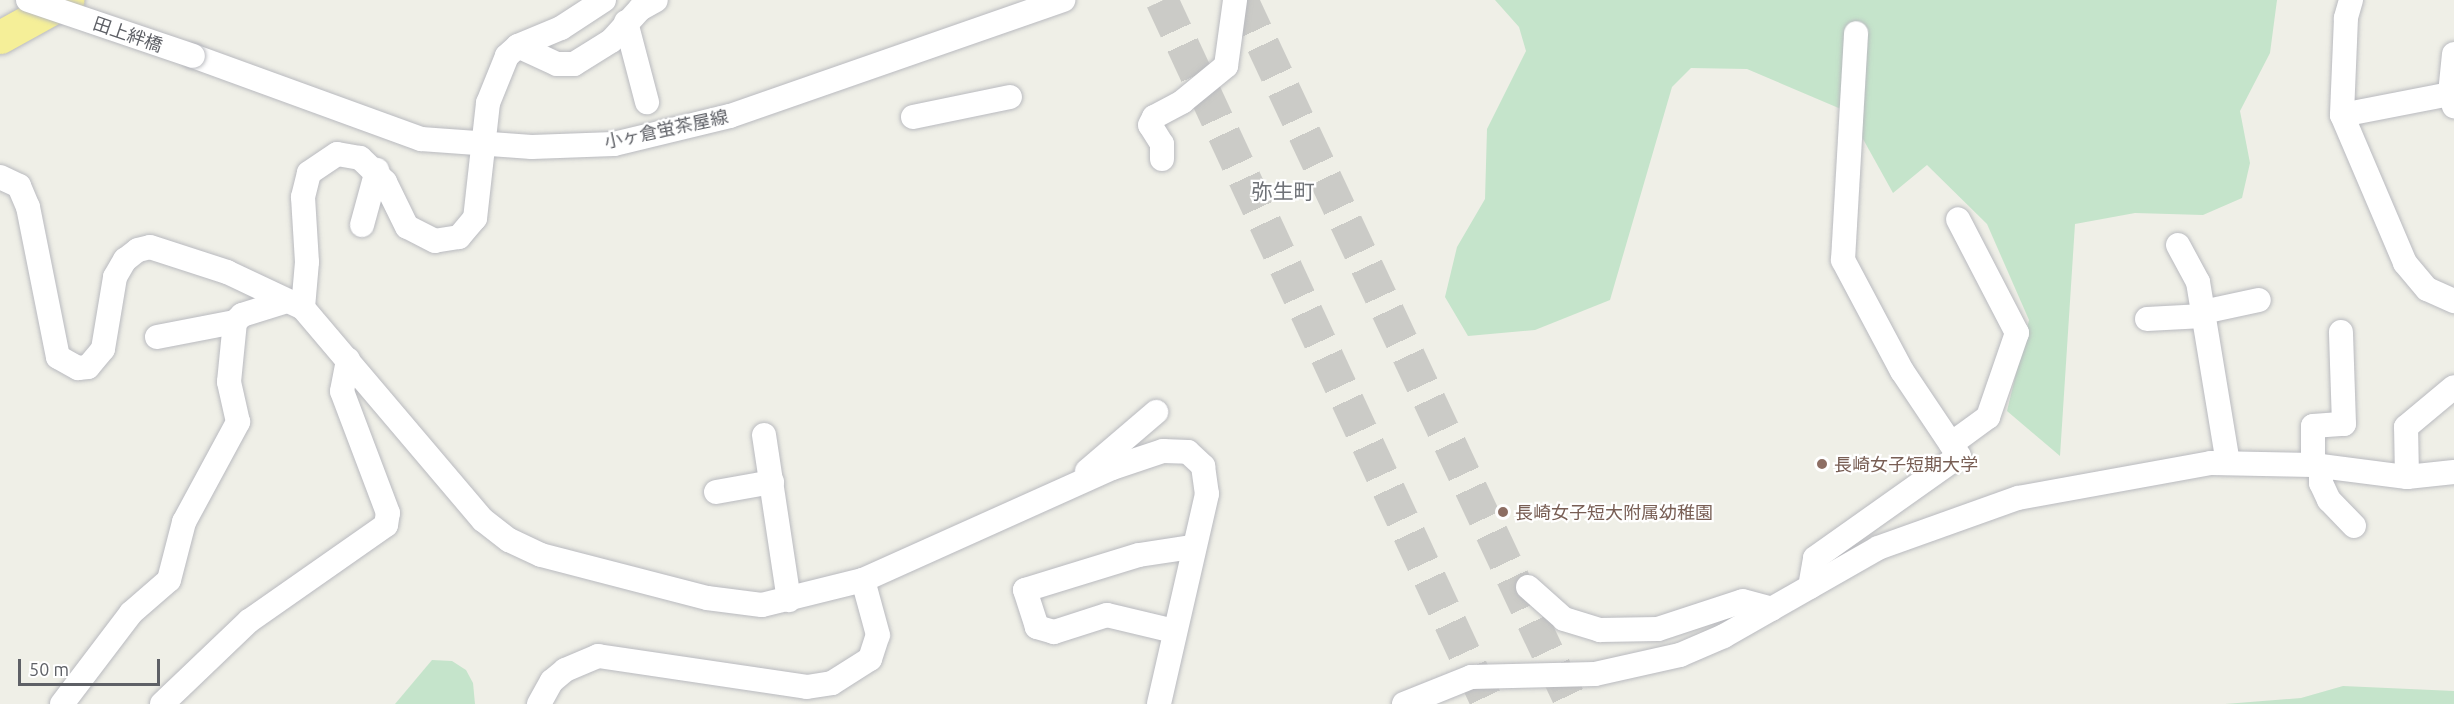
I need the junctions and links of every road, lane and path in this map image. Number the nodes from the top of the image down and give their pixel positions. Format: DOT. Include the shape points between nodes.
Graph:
graph roads {
  1 [pos="28,0"];
  2 [pos="67,0"];
  3 [pos="604,0"];
  4 [pos="656,0"];
  5 [pos="1063,0"];
  6 [pos="1235,0"];
  7 [pos="2351,0"];
  8 [pos="626,22"];
  9 [pos="1856,33"];
  10 [pos="0,37"];
  11 [pos="518,46"];
  12 [pos="2454,54"];
  13 [pos="193,56"];
  14 [pos="1010,97"];
  15 [pos="2452,100"];
  16 [pos="647,102"];
  17 [pos="2342,115"];
  18 [pos="913,117"];
  19 [pos="483,146"];
  20 [pos="1162,159"];
  21 [pos="377,170"];
  22 [pos="0,177"];
  23 [pos="1958,219"];
  24 [pos="362,225"];
  25 [pos="2178,245"];
  26 [pos="2259,300"];
  27 [pos="2454,301"];
  28 [pos="295,304"];
  29 [pos="2203,314"];
  30 [pos="2147,319"];
  31 [pos="235,322"];
  32 [pos="2341,332"];
  33 [pos="157,338"];
  34 [pos="348,360"];
  35 [pos="2454,387"];
  36 [pos="1156,412"];
  37 [pos="764,435"];
  38 [pos="1951,444"];
  39 [pos="2228,463"];
  40 [pos="2317,465"];
  41 [pos="2454,472"];
  42 [pos="2407,477"];
  43 [pos="772,482"];
  44 [pos="1071,484"];
  45 [pos="716,492"];
  46 [pos="2354,526"];
  47 [pos="1192,547"];
  48 [pos="863,580"];
  49 [pos="1528,587"];
  50 [pos="1810,587"];
  51 [pos="789,600"];
  52 [pos="1772,609"];
  53 [pos="1174,631"];
  54 [pos="62,704"];
  55 [pos="162,704"];
  56 [pos="539,704"];
  57 [pos="1159,704"];
  58 [pos="1404,704"];
  1 -- 13 [label="street, 田上絆橋, bridge"];
  2 -- 10 [label="highway"];
  3 -- 11 [label="street" via="561,28"];
  4 -- 8 [label="street"];
  5 -- 19 [label="street, 小ヶ倉蛍茶屋線" via="702,126 614,144"];
  6 -- 20 [label="street" via="1226,66 1182,102 1154,117 1150,125 1162,144"];
  7 -- 17 [label="street" via="2343,54"];
  8 -- 11 [label="street" via="611,41 574,64 557,64"];
  8 -- 16 [label="street"];
  9 -- 38 [label="street" via="1843,260 1902,371"];
  11 -- 19 [label="street" via="497,74 488,103"];
  12 -- 15 [label="street"];
  13 -- 19 [label="street, 小ヶ倉蛍茶屋線" via="421,139"];
  14 -- 18 [label="street"];
  15 -- 17 [label="street"];
  17 -- 27 [label="street" via="2404,262 2427,289"];
  19 -- 21 [label="street" via="475,218 459,237 447,241 426,239 407,227"];
  21 -- 24 [label="street"];
  21 -- 28 [label="street" via="350,153 337,154 309,173 303,197 307,262"];
  22 -- 28 [label="street" via="19,186 33,224 58,357 78,368 88,367 104,349 115,278 125,260 138,250 150,247 227,273"];
  23 -- 38 [label="street" via="2017,333 1988,417"];
  25 -- 29 [label="street" via="2198,282"];
  26 -- 29 [label="street"];
  28 -- 31 [label="street" via="242,315"];
  28 -- 34 [label="street"];
  29 -- 30 [label="street"];
  29 -- 39 [label="street"];
  31 -- 33 [label="street"];
  31 -- 54 [label="street" via="230,382 238,422 184,522 169,580 131,614"];
  32 -- 40 [label="street" via="2344,424 2313,426"];
  34 -- 51 [label="street" via="483,520 509,540 541,555 706,598 762,605"];
  34 -- 55 [label="street" via="342,391 388,513 386,525 249,621"];
  35 -- 42 [label="street" via="2406,427"];
  36 -- 44 [label="street"];
  37 -- 43 [label="street"];
  38 -- 50 [label="street" via="1959,456 1815,558"];
  39 -- 40 [label="street"];
  39 -- 50 [label="street" via="2144,472 1977,510 1878,548"];
  40 -- 42 [label="street"];
  40 -- 46 [label="street" via="2329,500"];
  41 -- 42 [label="street"];
  43 -- 45 [label="street"];
  43 -- 51 [label="street"];
  44 -- 47 [label="street" via="1163,451 1193,454 1207,476 1207,494"];
  44 -- 48 [label="street"];
  47 -- 53 [label="street"];
  47 -- 53 [label="street" via="1139,555 1025,590 1037,627 1054,632 1107,615"];
  48 -- 51 [label="street"];
  48 -- 56 [label="street" via="878,635 870,659 832,683 807,687 598,656 565,670 552,681"];
  49 -- 52 [label="street" via="1564,619 1600,630 1658,629 1743,601"];
  50 -- 52 [label="street"];
  52 -- 58 [label="street" via="1680,655 1595,674 1471,677"];
  53 -- 57 [label="street"];
}
